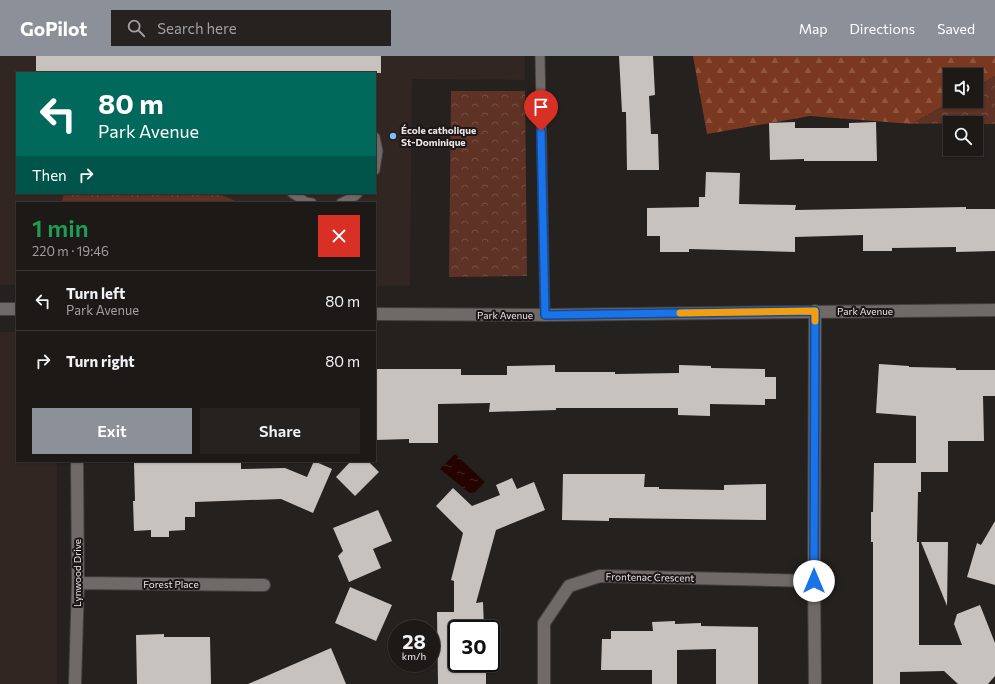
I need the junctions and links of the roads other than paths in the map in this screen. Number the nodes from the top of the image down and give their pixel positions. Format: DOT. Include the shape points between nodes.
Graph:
graph roads {
  1 [pos="540,56"];
  2 [pos="376,142"];
  3 [pos="376,164"];
  4 [pos="294,194"];
  5 [pos="356,197"];
  6 [pos="306,202"];
  7 [pos="344,202"];
  8 [pos="0,308"];
  9 [pos="16,309"];
  10 [pos="995,310"];
  11 [pos="815,311"];
  12 [pos="376,314"];
  13 [pos="545,315"];
  14 [pos="77,462"];
  15 [pos="814,581"];
  16 [pos="78,583"];
  17 [pos="264,585"];
  18 [pos="75,684"];
  19 [pos="544,684"];
  20 [pos="815,684"];
  1 -- 13 [label="lane"];
  2 -- 3 [label="lane"];
  4 -- 6 [label="lane"];
  5 -- 7 [label="lane"];
  8 -- 9 [label="street"];
  10 -- 11 [label="street, Park Avenue"];
  11 -- 13 [label="street, Park Avenue"];
  11 -- 15 [label="street"];
  12 -- 13 [label="street, Park Avenue"];
  14 -- 16 [label="street, Lynwood Drive"];
  15 -- 19 [label="street, Frontenac Crescent" via="600,576 568,586 544,623"];
  15 -- 20 [label="street"];
  16 -- 17 [label="street, Forest Place"];
  16 -- 18 [label="street, Lynwood Drive"];
}
